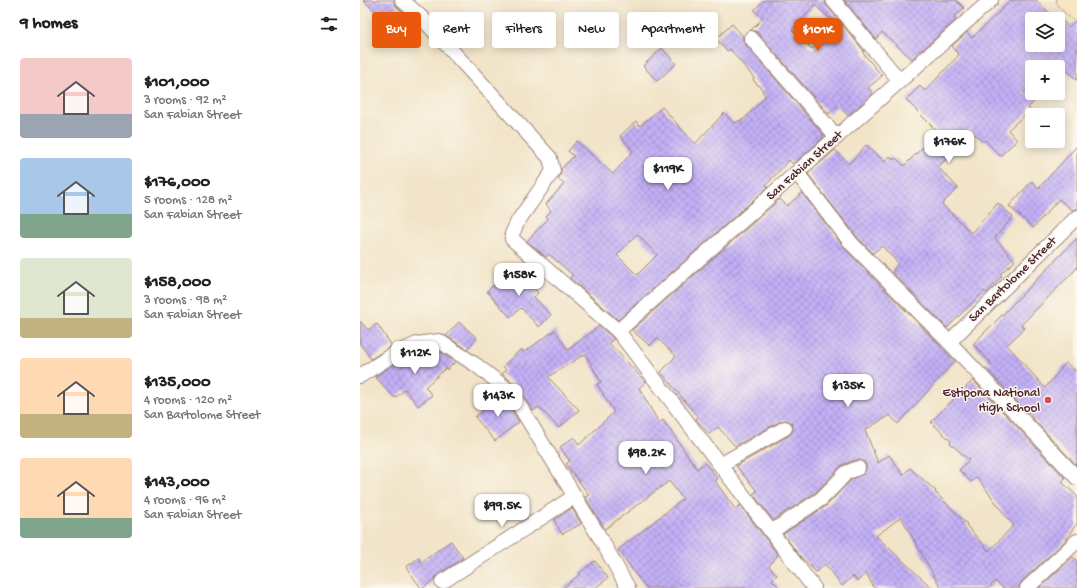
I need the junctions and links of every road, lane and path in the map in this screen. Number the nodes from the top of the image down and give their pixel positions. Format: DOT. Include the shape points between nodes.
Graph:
graph roads {
  1 [pos="402,0"];
  2 [pos="833,0"];
  3 [pos="991,0"];
  4 [pos="1066,0"];
  5 [pos="1077,11"];
  6 [pos="751,38"];
  7 [pos="900,81"];
  8 [pos="837,137"];
  9 [pos="797,173"];
  10 [pos="1077,217"];
  11 [pos="618,331"];
  12 [pos="949,342"];
  13 [pos="360,376"];
  14 [pos="785,428"];
  15 [pos="720,465"];
  16 [pos="858,468"];
  17 [pos="1077,478"];
  18 [pos="575,496"];
  19 [pos="771,532"];
  20 [pos="1077,541"];
  21 [pos="442,582"];
  22 [pos="628,588"];
  23 [pos="814,588"];
  24 [pos="1027,588"];
  1 -- 11 [label="street" via="422,18 550,158 553,172 518,221 512,240"];
  2 -- 7 [label="street"];
  3 -- 7 [label="street, San Fabian Street"];
  4 -- 5 [label="main road"];
  6 -- 8 [label="street"];
  7 -- 8 [label="street, San Fabian Street"];
  8 -- 9 [label="street, San Fabian Street"];
  9 -- 11 [label="street, San Fabian Street"];
  9 -- 12 [label="street" via="852,244"];
  10 -- 12 [label="street, San Bartolome Street"];
  11 -- 15 [label="street"];
  12 -- 17 [label="street"];
  13 -- 18 [label="street" via="394,354 418,344 439,341 511,392"];
  14 -- 15 [label="street"];
  15 -- 19 [label="street"];
  16 -- 19 [label="street" via="846,473 821,498"];
  18 -- 21 [label="street"];
  18 -- 22 [label="street"];
  19 -- 23 [label="street"];
  20 -- 24 [label="street"];
}
